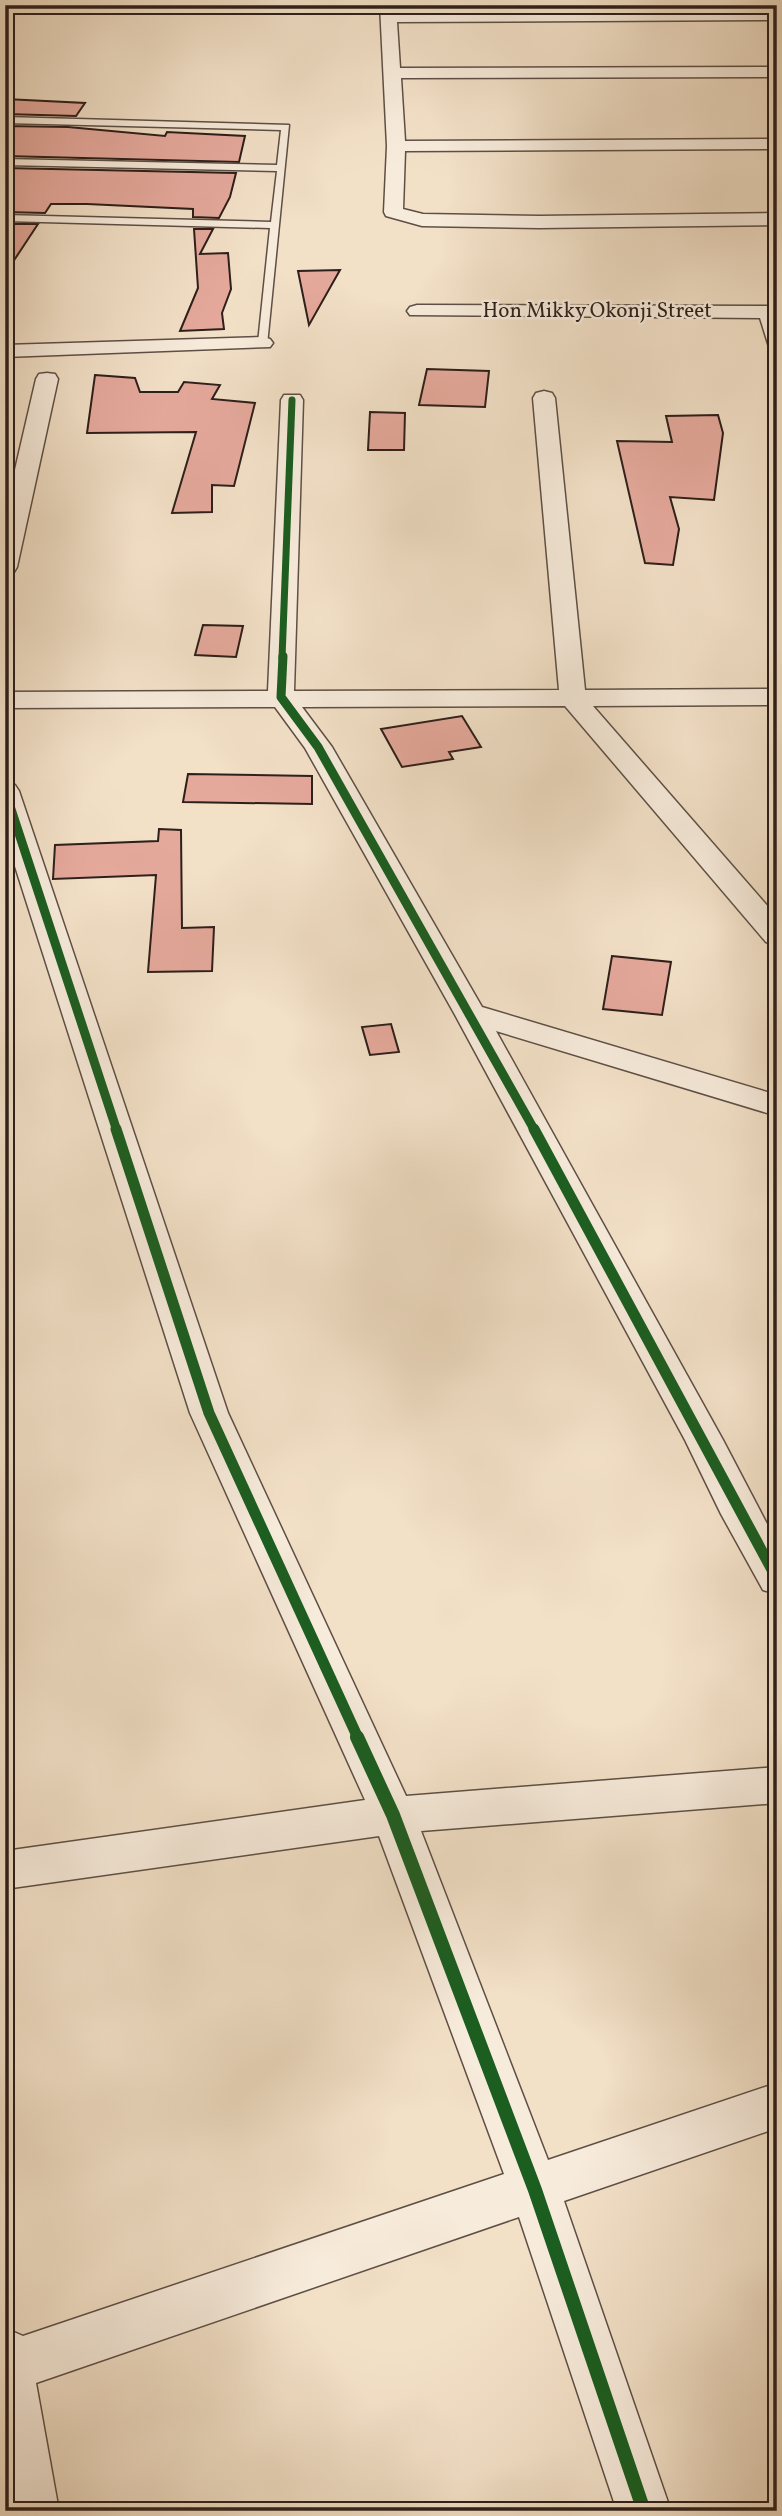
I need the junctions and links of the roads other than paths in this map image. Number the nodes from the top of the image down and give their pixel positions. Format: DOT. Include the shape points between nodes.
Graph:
graph roads {
  1 [pos="389,11"];
  2 [pos="777,15"];
  3 [pos="777,72"];
  4 [pos="394,73"];
  5 [pos="5,120"];
  6 [pos="777,144"];
  7 [pos="396,146"];
  8 [pos="5,162"];
  9 [pos="281,168"];
  10 [pos="5,218"];
  11 [pos="777,219"];
  12 [pos="273,225"];
  13 [pos="417,311"];
  14 [pos="773,312"];
  15 [pos="263,344"];
  16 [pos="777,346"];
  17 [pos="5,351"];
  18 [pos="47,379"];
  19 [pos="544,398"];
  20 [pos="292,400"];
  21 [pos="5,567"];
  22 [pos="281,697"];
  23 [pos="777,697"];
  24 [pos="573,699"];
  25 [pos="5,700"];
  26 [pos="5,791"];
  27 [pos="777,936"];
  28 [pos="470,1013"];
  29 [pos="777,1106"];
  30 [pos="777,1579"];
  31 [pos="777,1785"];
  32 [pos="393,1815"];
  33 [pos="5,1870"];
  34 [pos="777,2105"];
  35 [pos="535,2190"];
  36 [pos="6,2363"];
  37 [pos="32,2511"];
  38 [pos="644,2511"];
  1 -- 2 [label="street"];
  1 -- 4 [label="street"];
  3 -- 4 [label="street"];
  4 -- 7 [label="street"];
  5 -- 9 [label="lane" via="286,127"];
  6 -- 7 [label="street"];
  7 -- 11 [label="street" via="393,212 422,219"];
  8 -- 9 [label="lane"];
  9 -- 12 [label="lane"];
  10 -- 12 [label="lane"];
  12 -- 15 [label="lane"];
  13 -- 14 [label="street, Hon Mikky Okonji Street"];
  14 -- 16 [label="street"];
  15 -- 17 [label="street"];
  18 -- 21 [label="street"];
  19 -- 24 [label="street"];
  20 -- 22 [label="street"];
  22 -- 24 [label="street"];
  22 -- 25 [label="street"];
  22 -- 28 [label="street" via="318,747"];
  23 -- 24 [label="street"];
  24 -- 27 [label="street"];
  26 -- 32 [label="street" via="209,1413"];
  28 -- 29 [label="street"];
  28 -- 30 [label="street"];
  31 -- 32 [label="street"];
  32 -- 33 [label="street"];
  32 -- 35 [label="street"];
  34 -- 35 [label="street"];
  35 -- 36 [label="street"];
  35 -- 38 [label="street"];
  36 -- 37 [label="street"];
}
